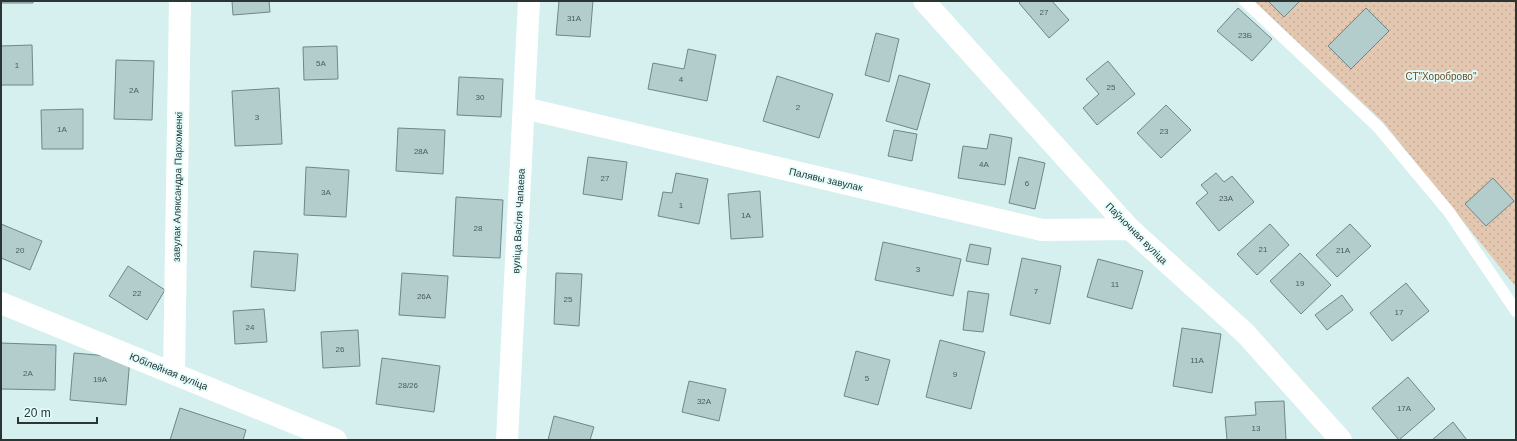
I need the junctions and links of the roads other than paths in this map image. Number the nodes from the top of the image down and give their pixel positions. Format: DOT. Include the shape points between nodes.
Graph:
graph roads {
  1 [pos="180,1"];
  2 [pos="529,1"];
  3 [pos="924,1"];
  4 [pos="1245,1"];
  5 [pos="524,108"];
  6 [pos="1130,229"];
  7 [pos="1,303"];
  8 [pos="1516,311"];
  9 [pos="174,373"];
  10 [pos="336,440"];
  11 [pos="507,440"];
  12 [pos="1341,440"];
  1 -- 9 [label="street, завулак Аляксандра Пархоменкі"];
  2 -- 5 [label="street, вуліца Васіля Чапаева"];
  3 -- 6 [label="street, Паўночная вуліца"];
  4 -- 8 [label="lane" via="1378,127 1449,212"];
  5 -- 6 [label="street, Палявы завулак" via="1042,230"];
  5 -- 11 [label="street, вуліца Васіля Чапаева"];
  6 -- 12 [label="street, Паўночная вуліца" via="1245,333"];
  7 -- 9 [label="street, Юбілейная вуліца"];
  9 -- 10 [label="street, Юбілейная вуліца"];
}
